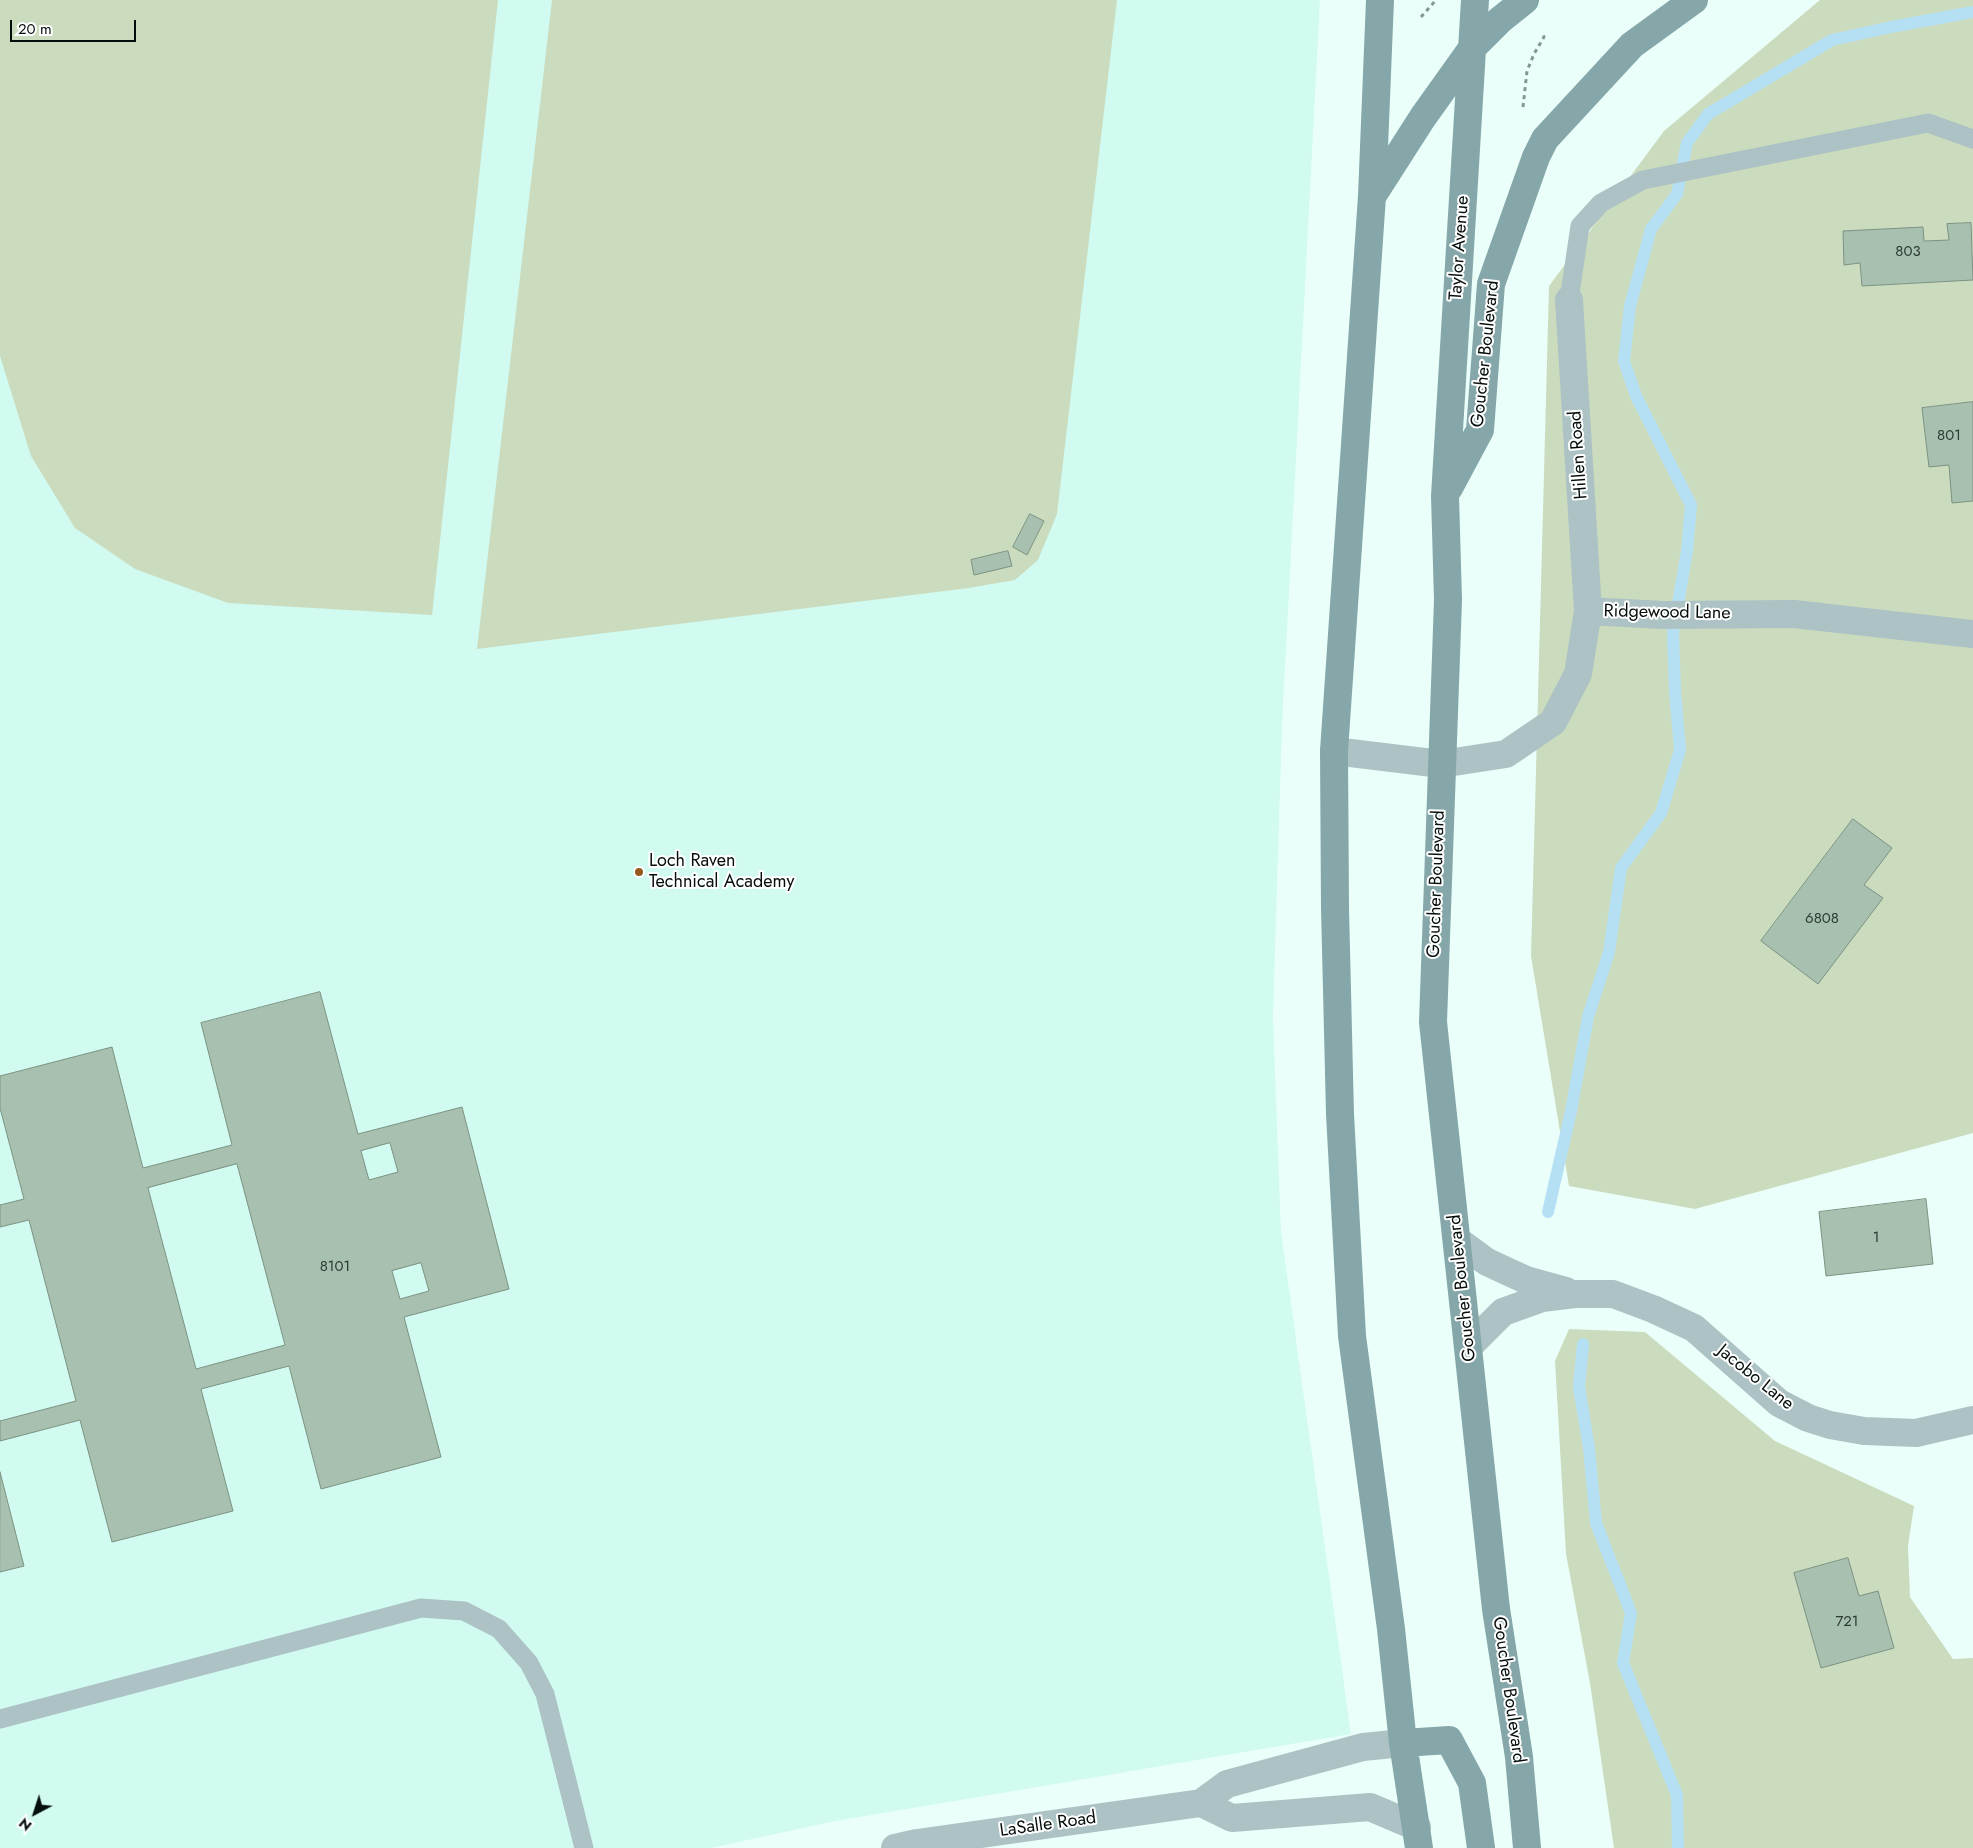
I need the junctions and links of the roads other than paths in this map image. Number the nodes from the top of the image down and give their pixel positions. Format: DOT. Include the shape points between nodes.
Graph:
graph roads {
  1 [pos="1380,0"];
  2 [pos="1475,0"];
  3 [pos="1525,0"];
  4 [pos="1694,0"];
  5 [pos="1473,47"];
  6 [pos="1973,139"];
  7 [pos="1372,196"];
  8 [pos="1569,300"];
  9 [pos="1445,496"];
  10 [pos="1588,611"];
  11 [pos="1973,634"];
  12 [pos="1334,751"];
  13 [pos="1441,764"];
  14 [pos="1457,1240"];
  15 [pos="1575,1294"];
  16 [pos="1469,1346"];
  17 [pos="1973,1420"];
  18 [pos="0,1719"];
  19 [pos="1403,1743"];
  20 [pos="1201,1803"];
  21 [pos="1418,1838"];
  22 [pos="584,1848"];
  23 [pos="895,1848"];
  24 [pos="1482,1848"];
  25 [pos="1527,1848"];
  1 -- 7 [label="main road"];
  2 -- 5 [label="main road, Taylor Avenue"];
  3 -- 5 [label="main road"];
  4 -- 9 [label="main road, Goucher Boulevard" via="1632,45 1545,139 1536,156 1491,284 1480,430"];
  5 -- 7 [label="main road" via="1422,117"];
  5 -- 9 [label="main road, Taylor Avenue"];
  6 -- 8 [label="lane" via="1928,123 1643,180 1601,203 1580,226"];
  7 -- 12 [label="main road"];
  8 -- 10 [label="street, Hillen Road"];
  9 -- 13 [label="main road, Goucher Boulevard" via="1448,600"];
  10 -- 11 [label="street, Ridgewood Lane" via="1663,615 1794,614"];
  10 -- 13 [label="street, Ridgewood Lane" via="1578,674 1553,722 1506,754"];
  12 -- 13 [label="street, Ridgewood Lane"];
  12 -- 19 [label="main road" via="1340,1114 1352,1336"];
  13 -- 14 [label="main road, Goucher Boulevard" via="1433,1022"];
  14 -- 15 [label="street, Jacobo Lane" via="1487,1262 1526,1280"];
  14 -- 16 [label="main road, Goucher Boulevard"];
  15 -- 16 [label="street, Jacobo Lane" via="1542,1298 1503,1312"];
  15 -- 17 [label="street, Jacobo Lane" via="1613,1294 1694,1328 1780,1403 1830,1425 1864,1431 1916,1433"];
  16 -- 25 [label="main road, Goucher Boulevard" via="1496,1609 1519,1757"];
  18 -- 22 [label="lane" via="421,1608 464,1611 499,1630 529,1663 545,1694"];
  19 -- 20 [label="street, LaSalle Road" via="1363,1747 1227,1784"];
  19 -- 21 [label="main road"];
  19 -- 24 [label="main road" via="1449,1740 1472,1783"];
  20 -- 21 [label="street" via="1232,1818 1370,1807"];
  20 -- 23 [label="street, LaSalle Road"];
}
